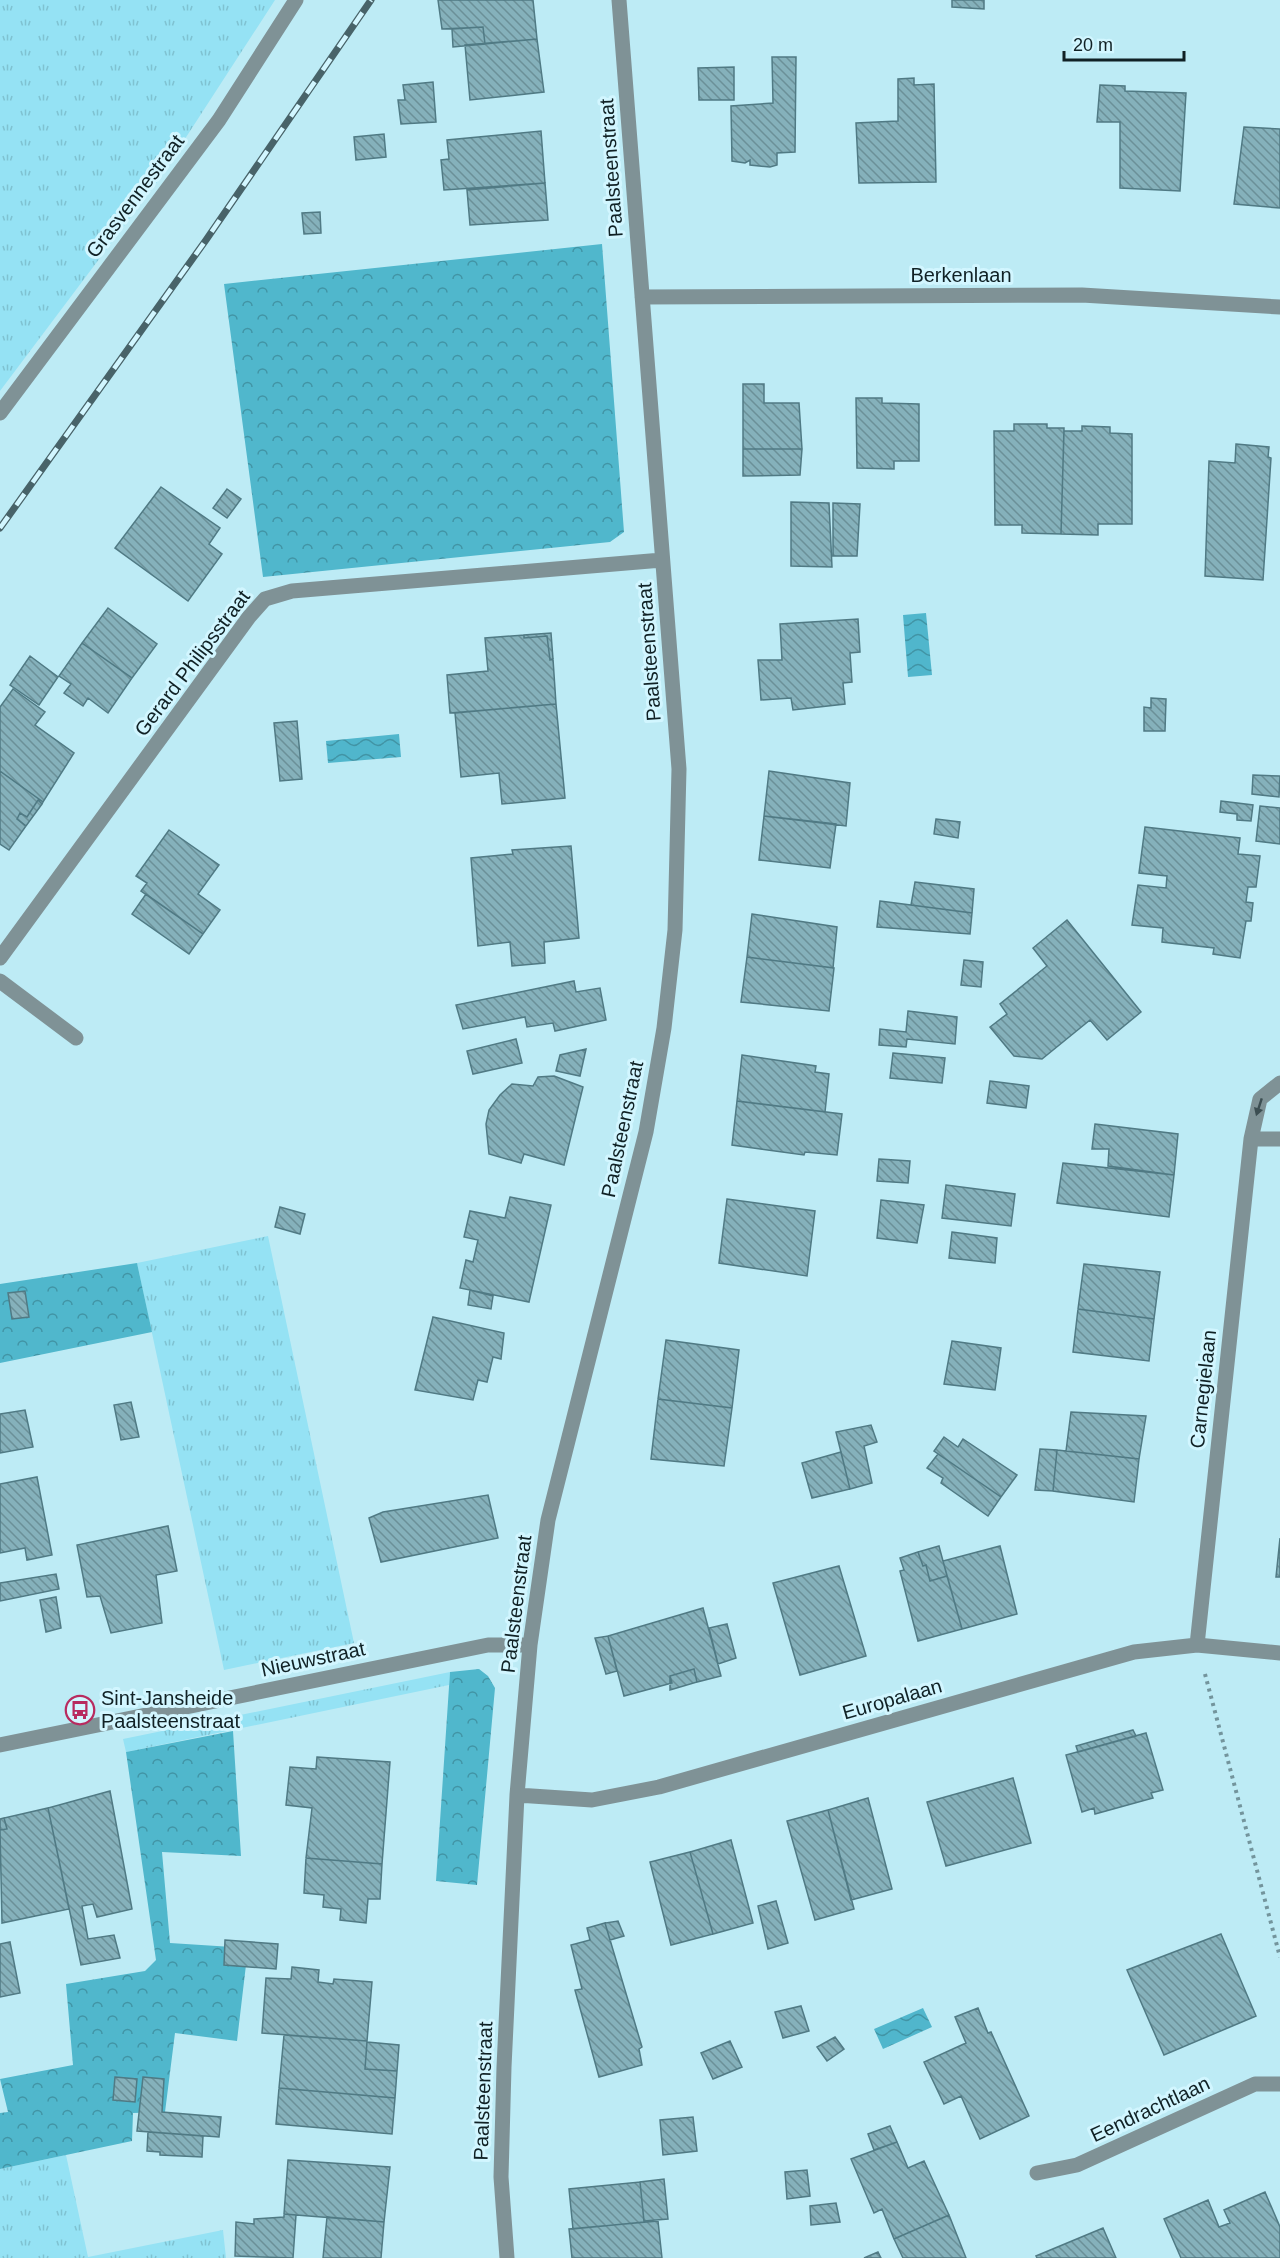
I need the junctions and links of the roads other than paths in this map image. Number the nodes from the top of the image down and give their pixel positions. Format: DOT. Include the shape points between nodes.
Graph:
graph roads {
  1 [pos="296,0"];
  2 [pos="619,0"];
  3 [pos="642,297"];
  4 [pos="1280,307"];
  5 [pos="0,413"];
  6 [pos="662,560"];
  7 [pos="0,958"];
  8 [pos="0,981"];
  9 [pos="76,1038"];
  10 [pos="1280,1083"];
  11 [pos="1251,1139"];
  12 [pos="1280,1139"];
  13 [pos="1197,1644"];
  14 [pos="530,1645"];
  15 [pos="1280,1653"];
  16 [pos="0,1745"];
  17 [pos="517,1795"];
  18 [pos="1280,2084"];
  19 [pos="1037,2173"];
  20 [pos="507,2258"];
  1 -- 5 [label="street, Grasvennestraat" via="219,120"];
  2 -- 3 [label="street, Paalsteenstraat"];
  3 -- 4 [label="street, Berkenlaan" via="1082,295"];
  3 -- 6 [label="street, Paalsteenstraat"];
  6 -- 7 [label="street, Gerard Philipsstraat" via="292,591 265,599"];
  6 -- 14 [label="street, Paalsteenstraat" via="679,769 675,930 668,996 646,1132 548,1520"];
  8 -- 9 [label="street"];
  10 -- 11 [label="street, Carnegielaan, one-way" via="1260,1099"];
  11 -- 12 [label="street"];
  11 -- 13 [label="street, Carnegielaan"];
  13 -- 15 [label="street, Europalaan"];
  13 -- 17 [label="street, Europalaan" via="1134,1652 659,1787 592,1800"];
  14 -- 16 [label="street, Nieuwstraat" via="489,1644"];
  14 -- 17 [label="street, Paalsteenstraat"];
  17 -- 20 [label="street, Paalsteenstraat" via="501,2177"];
  18 -- 19 [label="street, Eendrachtlaan" via="1255,2085 1077,2165"];
}
